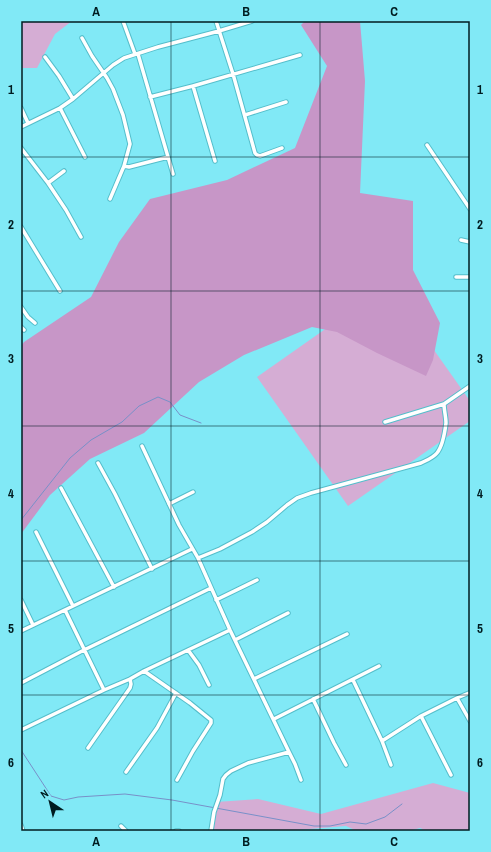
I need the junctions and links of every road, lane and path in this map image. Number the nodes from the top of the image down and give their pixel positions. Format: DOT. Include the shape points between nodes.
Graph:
graph roads {
  1 [pos="123,21"];
  2 [pos="216,21"];
  3 [pos="252,21"];
  4 [pos="219,31"];
  5 [pos="82,38"];
  6 [pos="136,54"];
  7 [pos="300,55"];
  8 [pos="45,56"];
  9 [pos="103,73"];
  10 [pos="233,74"];
  11 [pos="193,86"];
  12 [pos="150,97"];
  13 [pos="73,99"];
  14 [pos="286,102"];
  15 [pos="21,108"];
  16 [pos="60,108"];
  17 [pos="245,115"];
  18 [pos="28,123"];
  19 [pos="21,127"];
  20 [pos="427,145"];
  21 [pos="21,148"];
  22 [pos="282,148"];
  23 [pos="85,157"];
  24 [pos="168,157"];
  25 [pos="215,161"];
  26 [pos="124,166"];
  27 [pos="64,171"];
  28 [pos="173,174"];
  29 [pos="48,183"];
  30 [pos="110,199"];
  31 [pos="470,209"];
  32 [pos="21,227"];
  33 [pos="81,236"];
  34 [pos="461,240"];
  35 [pos="470,242"];
  36 [pos="456,277"];
  37 [pos="470,277"];
  38 [pos="60,290"];
  39 [pos="21,307"];
  40 [pos="35,323"];
  41 [pos="470,386"];
  42 [pos="444,404"];
  43 [pos="385,422"];
  44 [pos="142,446"];
  45 [pos="98,463"];
  46 [pos="61,488"];
  47 [pos="193,492"];
  48 [pos="169,504"];
  49 [pos="36,532"];
  50 [pos="192,549"];
  51 [pos="198,558"];
  52 [pos="152,568"];
  53 [pos="257,580"];
  54 [pos="114,587"];
  55 [pos="211,588"];
  56 [pos="21,600"];
  57 [pos="216,600"];
  58 [pos="73,606"];
  59 [pos="65,610"];
  60 [pos="288,613"];
  61 [pos="33,625"];
  62 [pos="230,630"];
  63 [pos="21,631"];
  64 [pos="347,634"];
  65 [pos="235,640"];
  66 [pos="84,650"];
  67 [pos="188,650"];
  68 [pos="380,666"];
  69 [pos="144,671"];
  70 [pos="130,679"];
  71 [pos="254,679"];
  72 [pos="353,680"];
  73 [pos="21,683"];
  74 [pos="209,685"];
  75 [pos="104,690"];
  76 [pos="176,693"];
  77 [pos="468,693"];
  78 [pos="457,698"];
  79 [pos="313,699"];
  80 [pos="421,716"];
  81 [pos="274,719"];
  82 [pos="470,721"];
  83 [pos="21,730"];
  84 [pos="382,741"];
  85 [pos="88,748"];
  86 [pos="290,752"];
  87 [pos="346,765"];
  88 [pos="391,766"];
  89 [pos="126,772"];
  90 [pos="451,775"];
  91 [pos="177,780"];
  92 [pos="301,780"];
  93 [pos="21,825"];
  94 [pos="121,826"];
  95 [pos="24,831"];
  96 [pos="126,831"];
  97 [pos="211,831"];
  1 -- 6 [label="street"];
  2 -- 4 [label="street"];
  3 -- 4 [label="street"];
  4 -- 6 [label="street"];
  4 -- 10 [label="street"];
  5 -- 9 [label="street"];
  6 -- 9 [label="street" via="118,61"];
  6 -- 12 [label="street"];
  7 -- 10 [label="street"];
  8 -- 13 [label="street"];
  9 -- 13 [label="street"];
  9 -- 26 [label="street" via="118,101 128,131 130,144"];
  10 -- 11 [label="street"];
  10 -- 17 [label="street"];
  11 -- 12 [label="street"];
  11 -- 25 [label="street"];
  12 -- 24 [label="street"];
  13 -- 16 [label="street"];
  14 -- 17 [label="street"];
  15 -- 18 [label="street"];
  16 -- 18 [label="street"];
  16 -- 23 [label="street"];
  17 -- 22 [label="street" via="257,156"];
  18 -- 19 [label="street"];
  20 -- 31 [label="street"];
  21 -- 29 [label="street"];
  24 -- 26 [label="street"];
  24 -- 28 [label="street"];
  26 -- 30 [label="street"];
  27 -- 29 [label="street"];
  29 -- 33 [label="street"];
  32 -- 38 [label="street"];
  34 -- 35 [label="street"];
  36 -- 37 [label="street"];
  39 -- 40 [label="street"];
  41 -- 42 [label="street"];
  42 -- 43 [label="street"];
  42 -- 51 [label="street" via="444,434 440,449 431,458 298,498 252,532"];
  44 -- 48 [label="street"];
  45 -- 52 [label="street"];
  46 -- 54 [label="street"];
  47 -- 48 [label="street"];
  48 -- 50 [label="street"];
  49 -- 58 [label="street"];
  50 -- 51 [label="street"];
  50 -- 52 [label="street"];
  51 -- 55 [label="street"];
  52 -- 54 [label="street"];
  53 -- 57 [label="street"];
  54 -- 58 [label="street"];
  55 -- 57 [label="street"];
  55 -- 66 [label="street"];
  56 -- 61 [label="street"];
  57 -- 62 [label="street"];
  58 -- 59 [label="street"];
  59 -- 61 [label="street"];
  59 -- 66 [label="street"];
  60 -- 65 [label="street"];
  61 -- 63 [label="street"];
  62 -- 65 [label="street"];
  62 -- 67 [label="street"];
  64 -- 71 [label="street"];
  65 -- 71 [label="street"];
  66 -- 73 [label="street"];
  66 -- 75 [label="street"];
  67 -- 69 [label="street"];
  67 -- 74 [label="street"];
  68 -- 72 [label="street"];
  69 -- 70 [label="street"];
  69 -- 76 [label="street"];
  70 -- 75 [label="street"];
  70 -- 85 [label="street" via="130,688"];
  71 -- 81 [label="street"];
  72 -- 79 [label="street"];
  72 -- 84 [label="street"];
  75 -- 83 [label="street"];
  76 -- 89 [label="street" via="157,728"];
  76 -- 91 [label="street" via="211,720"];
  77 -- 78 [label="street"];
  78 -- 80 [label="street"];
  78 -- 82 [label="street"];
  79 -- 81 [label="street"];
  79 -- 87 [label="street"];
  80 -- 84 [label="street"];
  80 -- 90 [label="street"];
  81 -- 86 [label="street"];
  84 -- 88 [label="street"];
  86 -- 92 [label="street"];
  86 -- 97 [label="street" via="248,763 226,775 214,812"];
  93 -- 95 [label="street"];
  94 -- 96 [label="street"];
}
